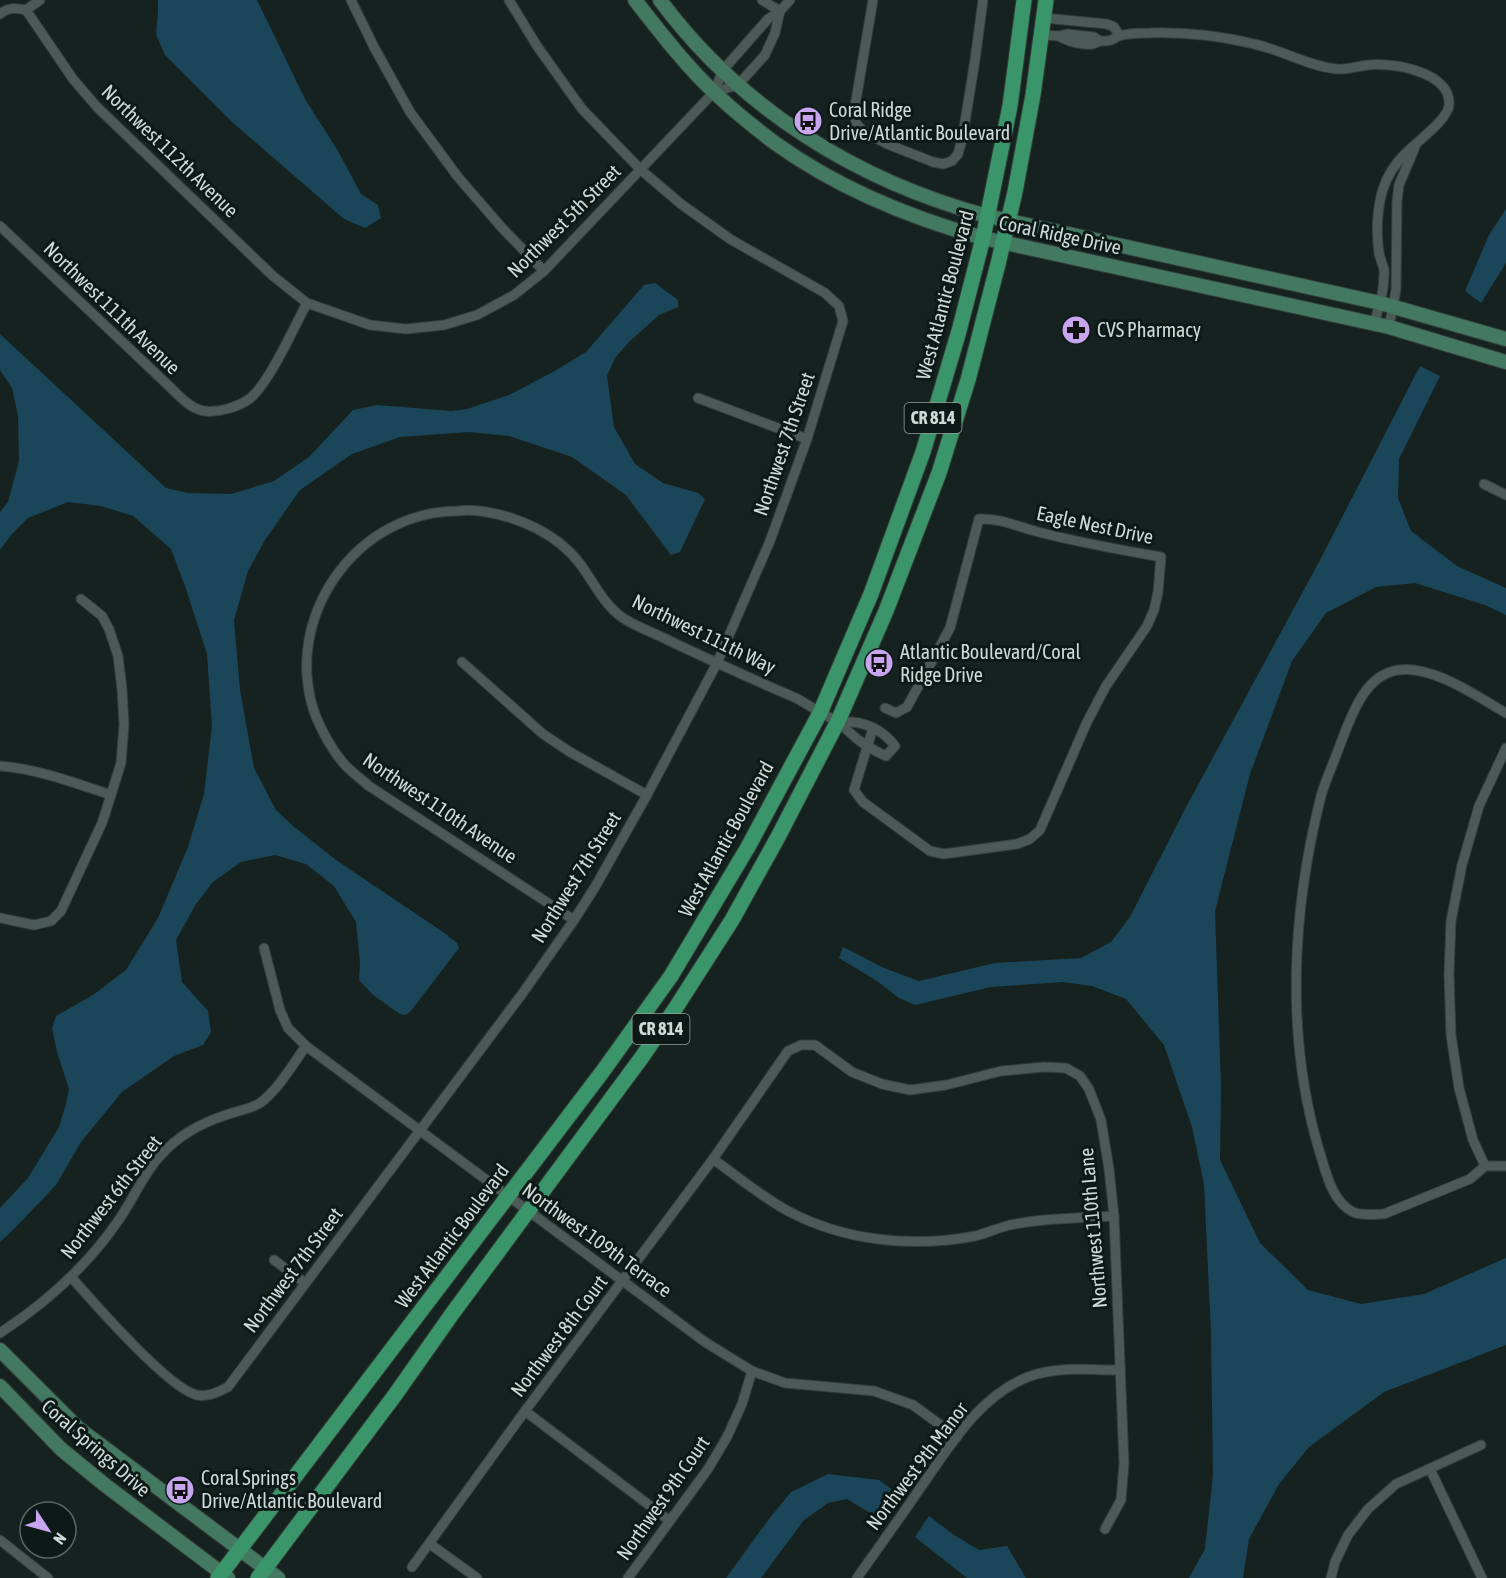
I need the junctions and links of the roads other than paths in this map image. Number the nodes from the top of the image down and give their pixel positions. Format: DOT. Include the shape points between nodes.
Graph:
graph roads {
  1 [pos="40,0"];
  2 [pos="351,0"];
  3 [pos="509,0"];
  4 [pos="635,0"];
  5 [pos="660,0"];
  6 [pos="762,0"];
  7 [pos="790,0"];
  8 [pos="873,0"];
  9 [pos="983,0"];
  10 [pos="1024,0"];
  11 [pos="1046,0"];
  12 [pos="27,10"];
  13 [pos="780,11"];
  14 [pos="0,14"];
  15 [pos="1044,18"];
  16 [pos="1103,24"];
  17 [pos="757,31"];
  18 [pos="1042,34"];
  19 [pos="1119,35"];
  20 [pos="1100,41"];
  21 [pos="771,42"];
  22 [pos="723,70"];
  23 [pos="738,85"];
  24 [pos="714,92"];
  25 [pos="1416,145"];
  26 [pos="641,170"];
  27 [pos="1379,211"];
  28 [pos="1397,213"];
  29 [pos="987,216"];
  30 [pos="1008,221"];
  31 [pos="0,226"];
  32 [pos="982,238"];
  33 [pos="1003,243"];
  34 [pos="544,271"];
  35 [pos="307,303"];
  36 [pos="1387,304"];
  37 [pos="1374,324"];
  38 [pos="1389,327"];
  39 [pos="1506,339"];
  40 [pos="1506,362"];
  41 [pos="698,398"];
  42 [pos="807,439"];
  43 [pos="1484,484"];
  44 [pos="1506,495"];
  45 [pos="81,599"];
  46 [pos="462,662"];
  47 [pos="717,663"];
  48 [pos="311,702"];
  49 [pos="885,708"];
  50 [pos="1506,712"];
  51 [pos="820,713"];
  52 [pos="838,722"];
  53 [pos="873,728"];
  54 [pos="867,748"];
  55 [pos="1506,748"];
  56 [pos="0,766"];
  57 [pos="111,795"];
  58 [pos="647,795"];
  59 [pos="0,918"];
  60 [pos="574,920"];
  61 [pos="264,948"];
  62 [pos="801,1045"];
  63 [pos="306,1046"];
  64 [pos="421,1131"];
  65 [pos="713,1160"];
  66 [pos="1485,1166"];
  67 [pos="1506,1166"];
  68 [pos="508,1197"];
  69 [pos="529,1212"];
  70 [pos="1114,1216"];
  71 [pos="274,1260"];
  72 [pos="72,1278"];
  73 [pos="623,1281"];
  74 [pos="305,1283"];
  75 [pos="0,1334"];
  76 [pos="0,1350"];
  77 [pos="1120,1370"];
  78 [pos="752,1371"];
  79 [pos="0,1386"];
  80 [pos="525,1412"];
  81 [pos="957,1437"];
  82 [pos="1481,1445"];
  83 [pos="1430,1469"];
  84 [pos="670,1521"];
  85 [pos="1105,1529"];
  86 [pos="0,1540"];
  87 [pos="430,1544"];
  88 [pos="239,1550"];
  89 [pos="412,1567"];
  90 [pos="267,1575"];
  91 [pos="223,1576"];
  92 [pos="48,1578"];
  93 [pos="477,1578"];
  94 [pos="628,1578"];
  95 [pos="857,1578"];
  96 [pos="1331,1578"];
  97 [pos="1482,1578"];
  1 -- 12 [label="street"];
  2 -- 34 [label="street" via="410,112 458,177"];
  3 -- 26 [label="street" via="582,109"];
  4 -- 24 [label="main road, Coral Ridge Drive"];
  5 -- 22 [label="main road, Coral Ridge Drive"];
  6 -- 13 [label="street"];
  7 -- 13 [label="street, Northwest 5th Street"];
  8 -- 9 [label="street" via="854,112 856,123 887,144 943,164 958,154 962,140"];
  10 -- 29 [label="main road, West Atlantic Boulevard / CR 814" via="1010,106"];
  11 -- 15 [label="main road, CR 814"];
  12 -- 14 [label="street" via="5,9"];
  12 -- 35 [label="street, Northwest 112th Avenue" via="73,79 97,107 273,276"];
  13 -- 17 [label="street, Northwest 5th Street"];
  13 -- 21 [label="street, Northwest 5th Street"];
  15 -- 16 [label="street"];
  15 -- 18 [label="main road, CR 814"];
  16 -- 19 [label="street" via="1114,27"];
  16 -- 20 [label="street"];
  17 -- 21 [label="street"];
  17 -- 22 [label="street, Northwest 5th Street"];
  18 -- 20 [label="street" via="1094,37"];
  18 -- 30 [label="main road, CR 814"];
  19 -- 20 [label="street"];
  19 -- 25 [label="street" via="1220,37 1256,44 1320,66 1339,69 1370,64 1421,71 1447,91 1449,104 1445,116"];
  21 -- 23 [label="street, Northwest 5th Street" via="765,55"];
  22 -- 23 [label="main road, Coral Ridge Drive"];
  22 -- 24 [label="street, Northwest 5th Street"];
  23 -- 24 [label="street"];
  23 -- 29 [label="main road, Coral Ridge Drive" via="790,127 843,159 916,192"];
  24 -- 26 [label="street, Northwest 5th Street"];
  24 -- 32 [label="main road, Coral Ridge Drive" via="776,143 834,179 893,207"];
  25 -- 27 [label="street" via="1391,172"];
  25 -- 28 [label="street" via="1399,185"];
  26 -- 34 [label="street, Northwest 5th Street"];
  26 -- 42 [label="street, Northwest 7th Street" via="730,239 825,293 839,306 843,321"];
  27 -- 28 [label="street"];
  27 -- 36 [label="street" via="1379,254"];
  28 -- 36 [label="street" via="1397,283"];
  29 -- 30 [label="main road, Coral Ridge Drive"];
  29 -- 32 [label="main road, West Atlantic Boulevard / CR 814"];
  30 -- 33 [label="main road, CR 814"];
  30 -- 36 [label="main road, Coral Ridge Drive"];
  31 -- 35 [label="street, Northwest 111th Avenue" via="170,387 203,411 250,399 263,384"];
  32 -- 33 [label="main road, Coral Ridge Drive"];
  32 -- 51 [label="main road, West Atlantic Boulevard / CR 814" via="923,452 871,594"];
  33 -- 37 [label="main road, Coral Ridge Drive"];
  33 -- 52 [label="main road, CR 814" via="968,380 939,473"];
  34 -- 35 [label="street, Northwest 5th Street" via="514,295 477,315 444,325 370,325"];
  36 -- 37 [label="street"];
  36 -- 38 [label="street"];
  36 -- 39 [label="main road, Coral Ridge Drive"];
  37 -- 38 [label="main road, Coral Ridge Drive"];
  38 -- 40 [label="main road, Coral Ridge Drive"];
  41 -- 42 [label="street"];
  42 -- 47 [label="street, Northwest 7th Street" via="770,541"];
  43 -- 44 [label="street"];
  45 -- 57 [label="street" via="102,616 119,667 124,725 121,762"];
  46 -- 58 [label="street" via="543,734"];
  47 -- 48 [label="street, Northwest 111th Way" via="622,618 562,544 537,528 479,510 442,511 411,518 381,532 356,551 335,575 319,605 309,638 307,673"];
  47 -- 51 [label="street, Northwest 111th Way"];
  47 -- 58 [label="street, Northwest 7th Street"];
  48 -- 60 [label="street, Northwest 110th Avenue" via="326,737 344,764 369,786"];
  49 -- 54 [label="street, Eagle Nest Drive" via="896,713 906,707 950,628 979,519 991,518 1086,544 1161,557 1158,592 1147,626 1091,715 1040,830 1030,839 944,854 930,851 863,802 854,790"];
  50 -- 66 [label="street" via="1423,671 1398,670 1378,678 1362,696 1346,729 1322,794 1298,927 1296,999 1301,1069 1312,1124 1336,1196 1353,1213 1384,1214 1470,1179"];
  51 -- 52 [label="street, Northwest 111th Way"];
  51 -- 68 [label="main road, West Atlantic Boulevard / CR 814" via="748,848 671,976"];
  52 -- 53 [label="street"];
  52 -- 54 [label="street"];
  52 -- 69 [label="main road, CR 814" via="732,920 655,1038"];
  53 -- 54 [label="street, Eagle Nest Drive"];
  53 -- 54 [label="street" via="895,746 886,756"];
  55 -- 66 [label="street" via="1479,806 1451,921 1451,1035 1459,1088 1473,1140"];
  56 -- 57 [label="street" via="56,776"];
  57 -- 59 [label="street" via="61,911 51,921 34,925"];
  58 -- 60 [label="street, Northwest 7th Street"];
  60 -- 64 [label="street, Northwest 7th Street"];
  61 -- 63 [label="street, Northwest 109th Terrace" via="280,1010 288,1028"];
  62 -- 65 [label="street, Northwest 8th Court" via="788,1051"];
  62 -- 70 [label="street, Northwest 110th Lane" via="815,1045 852,1072 910,1090 1001,1071 1066,1068 1080,1076 1089,1089 1101,1120"];
  63 -- 64 [label="street, Northwest 109th Terrace"];
  63 -- 72 [label="street, Northwest 6th Street" via="259,1104 212,1119 187,1132 160,1155 102,1244"];
  64 -- 68 [label="street, Northwest 109th Terrace"];
  64 -- 74 [label="street, Northwest 7th Street"];
  65 -- 70 [label="street" via="788,1211 867,1238 941,1239 1010,1225"];
  65 -- 73 [label="street, Northwest 8th Court"];
  66 -- 67 [label="street"];
  68 -- 69 [label="street, Northwest 109th Terrace"];
  68 -- 88 [label="main road, West Atlantic Boulevard / CR 814"];
  69 -- 73 [label="street, Northwest 109th Terrace"];
  69 -- 90 [label="main road, CR 814"];
  70 -- 77 [label="street, Northwest 110th Lane"];
  71 -- 74 [label="street"];
  72 -- 74 [label="street, Northwest 7th Street" via="156,1365 180,1387 196,1395 212,1395 228,1387"];
  72 -- 75 [label="street, Northwest 6th Street"];
  73 -- 78 [label="street, Northwest 109th Terrace" via="705,1342"];
  73 -- 80 [label="street, Northwest 8th Court"];
  76 -- 88 [label="main road, Coral Springs Drive" via="78,1428"];
  77 -- 81 [label="street, Northwest 9th Manor" via="1054,1370 1029,1377 1005,1388 980,1408"];
  77 -- 85 [label="street, Northwest 110th Lane" via="1122,1500"];
  78 -- 81 [label="street, Northwest 109th Terrace" via="785,1383 874,1392 913,1406"];
  78 -- 84 [label="street, Northwest 9th Court" via="727,1437"];
  79 -- 91 [label="main road, Coral Springs Drive" via="61,1449"];
  80 -- 84 [label="street"];
  80 -- 87 [label="street, Northwest 8th Court"];
  81 -- 95 [label="street, Northwest 9th Manor"];
  82 -- 83 [label="street"];
  83 -- 96 [label="street" via="1396,1484 1368,1509 1344,1544"];
  83 -- 97 [label="street"];
  84 -- 94 [label="street, Northwest 9th Court"];
  86 -- 92 [label="street"];
  87 -- 89 [label="street, Northwest 8th Court"];
  87 -- 93 [label="street"];
  88 -- 90 [label="main road, Coral Springs Drive"];
  88 -- 91 [label="main road, West Atlantic Boulevard / CR 814"];
}
